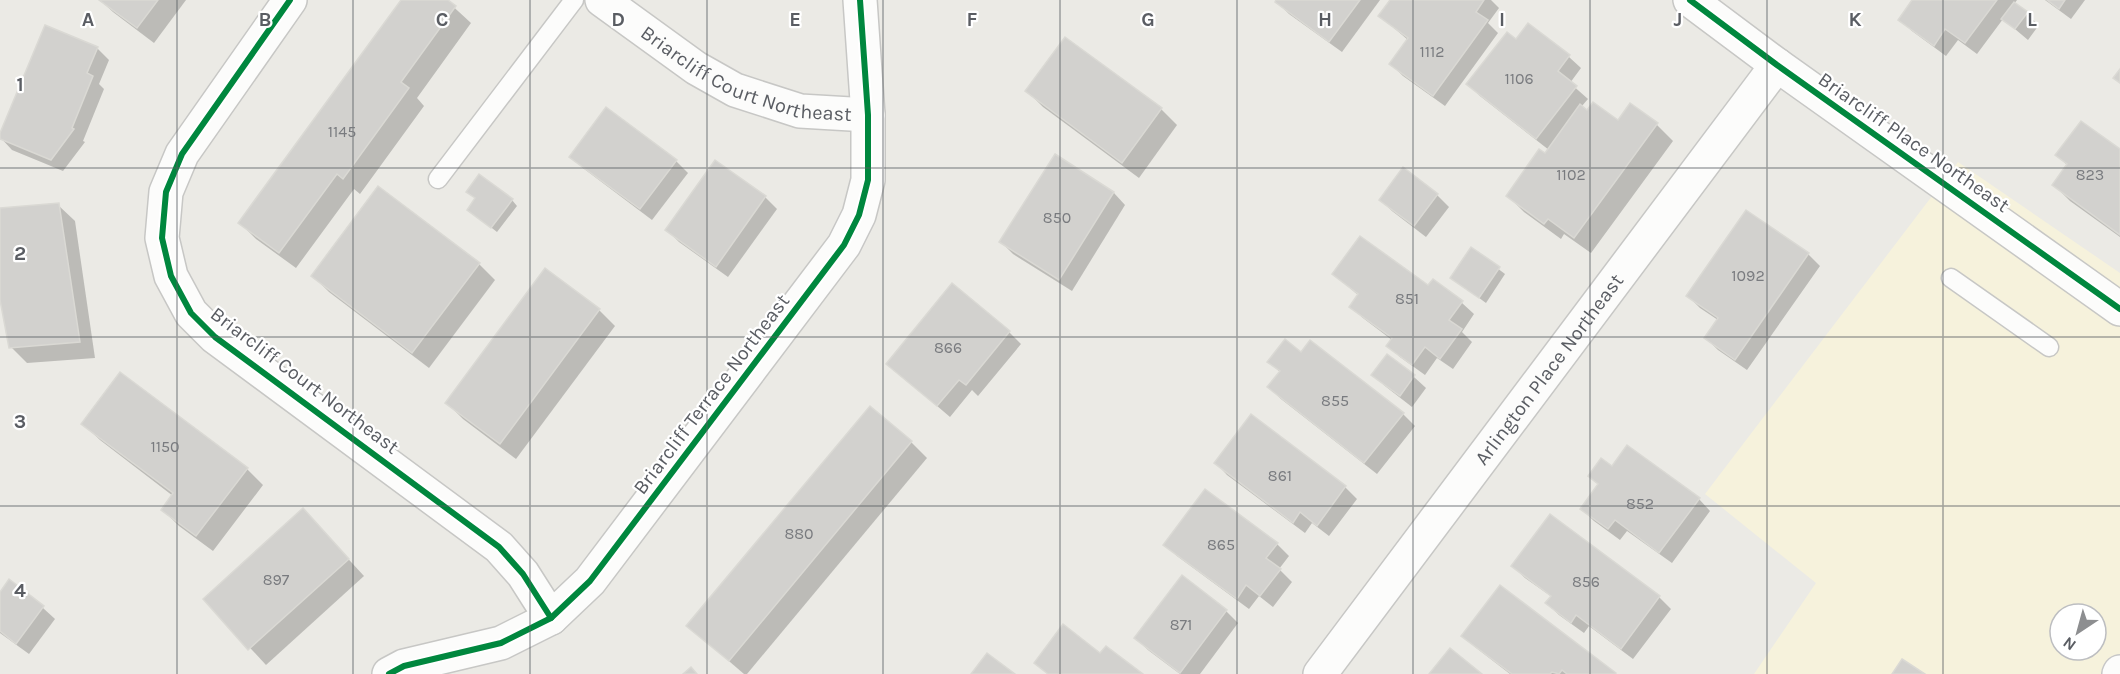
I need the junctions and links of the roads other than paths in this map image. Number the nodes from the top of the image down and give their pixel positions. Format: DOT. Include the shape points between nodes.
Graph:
graph roads {
  1 [pos="290,0"];
  2 [pos="574,0"];
  3 [pos="602,0"];
  4 [pos="860,0"];
  5 [pos="1690,0"];
  6 [pos="1776,64"];
  7 [pos="868,115"];
  8 [pos="438,179"];
  9 [pos="1951,278"];
  10 [pos="2120,309"];
  11 [pos="2049,347"];
  12 [pos="551,618"];
  13 [pos="388,674"];
  14 [pos="1320,674"];
  1 -- 12 [label="street, Briarcliff Court Northeast" via="182,154 166,192 162,238 171,276 191,313 215,337 499,547 523,574"];
  2 -- 8 [label="lane"];
  3 -- 7 [label="street, Briarcliff Court Northeast" via="696,68 735,90 800,111"];
  4 -- 7 [label="street, Briarcliff Terrace Northeast"];
  5 -- 6 [label="street, Briarcliff Place Northeast"];
  6 -- 10 [label="street, Briarcliff Place Northeast"];
  6 -- 14 [label="street, Arlington Place Northeast"];
  7 -- 12 [label="street, Briarcliff Terrace Northeast" via="868,180 859,215 844,245 590,581"];
  9 -- 11 [label="lane"];
  12 -- 13 [label="street, Briarcliff Terrace Northeast" via="501,643 404,666"];
}
